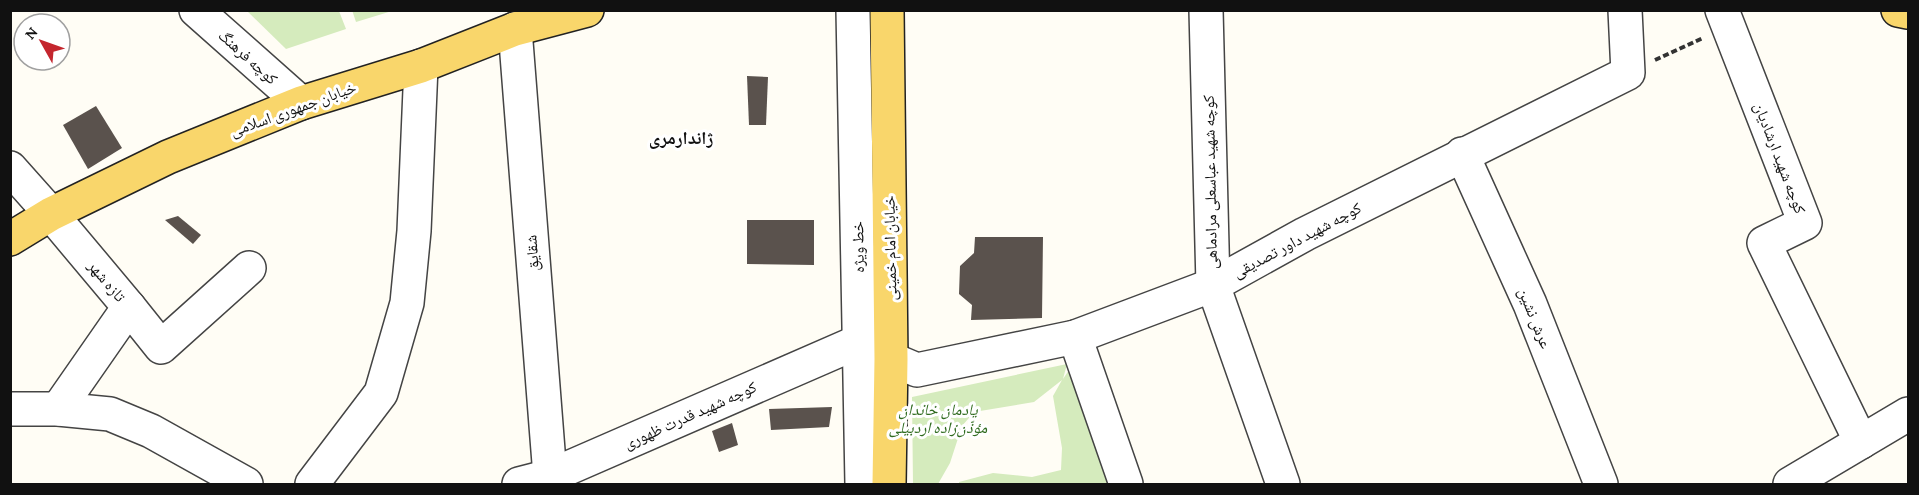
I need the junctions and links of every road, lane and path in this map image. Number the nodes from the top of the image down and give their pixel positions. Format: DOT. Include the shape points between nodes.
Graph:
graph roads {
  1 [pos="196,10"];
  2 [pos="587,10"];
  3 [pos="853,10"];
  4 [pos="887,10"];
  5 [pos="1206,10"];
  6 [pos="1625,10"];
  7 [pos="1898,10"];
  8 [pos="1908,12"];
  9 [pos="552,14"];
  10 [pos="1725,18"];
  11 [pos="515,29"];
  12 [pos="421,66"];
  13 [pos="1628,73"];
  14 [pos="301,103"];
  15 [pos="1462,154"];
  16 [pos="10,168"];
  17 [pos="51,214"];
  18 [pos="10,239"];
  19 [pos="249,268"];
  20 [pos="1213,285"];
  21 [pos="129,307"];
  22 [pos="1075,337"];
  23 [pos="860,341"];
  24 [pos="891,359"];
  25 [pos="10,409"];
  26 [pos="58,409"];
  27 [pos="1908,414"];
  28 [pos="1861,442"];
  29 [pos="539,482"];
  30 [pos="246,484"];
  31 [pos="312,484"];
  32 [pos="862,484"];
  33 [pos="889,484"];
  34 [pos="1126,484"];
  35 [pos="1283,484"];
  36 [pos="1601,484"];
  37 [pos="1790,484"];
  1 -- 14 [label="street, کوچه فرهنگ"];
  2 -- 9 [label="main road, خیابان جمهوری اسلامی"];
  3 -- 23 [label="street, خط ویژه"];
  4 -- 24 [label="main road, خیابان امام خمینی"];
  5 -- 20 [label="street, کوچه شهید عباسعلی مرادماهی"];
  6 -- 13 [label="street"];
  7 -- 8 [label="main road"];
  9 -- 11 [label="main road, خیابان جمهوری اسلامی"];
  10 -- 13 [label="path"];
  10 -- 28 [label="street, کوچه شهید ارشادیان" via="1805,223 1764,243"];
  11 -- 12 [label="main road, خیابان جمهوری اسلامی"];
  11 -- 29 [label="street, شقایق"];
  12 -- 14 [label="main road, خیابان جمهوری اسلامی"];
  12 -- 31 [label="street" via="407,303 381,393"];
  13 -- 15 [label="street, کوچه شهید داور تصدیقی"];
  14 -- 17 [label="main road, خیابان جمهوری اسلامی" via="168,157"];
  15 -- 20 [label="street, کوچه شهید داور تصدیقی"];
  15 -- 36 [label="street, عرش نشین" via="1530,304"];
  16 -- 17 [label="street, تازه شهر"];
  17 -- 18 [label="main road, خیابان جمهوری اسلامی"];
  17 -- 21 [label="street, تازه شهر"];
  19 -- 21 [label="street" via="161,347"];
  20 -- 22 [label="street, کوچه شهید داور تصدیقی"];
  20 -- 35 [label="street, کوچه شهید عباسعلی مرادماهی"];
  21 -- 26 [label="street, تازه شهر"];
  22 -- 24 [label="street, کوچه شهید داور تصدیقی" via="917,370"];
  22 -- 34 [label="street"];
  23 -- 24 [label="street, کوچه شهید داور تصدیقی"];
  23 -- 29 [label="street, کوچه شهید قدرت ظهوری"];
  23 -- 32 [label="street, خط ویژه"];
  24 -- 33 [label="main road, خیابان امام خمینی"];
  25 -- 26 [label="street"];
  26 -- 30 [label="street" via="110,414 151,431"];
  27 -- 28 [label="street"];
  28 -- 37 [label="street"];
}
